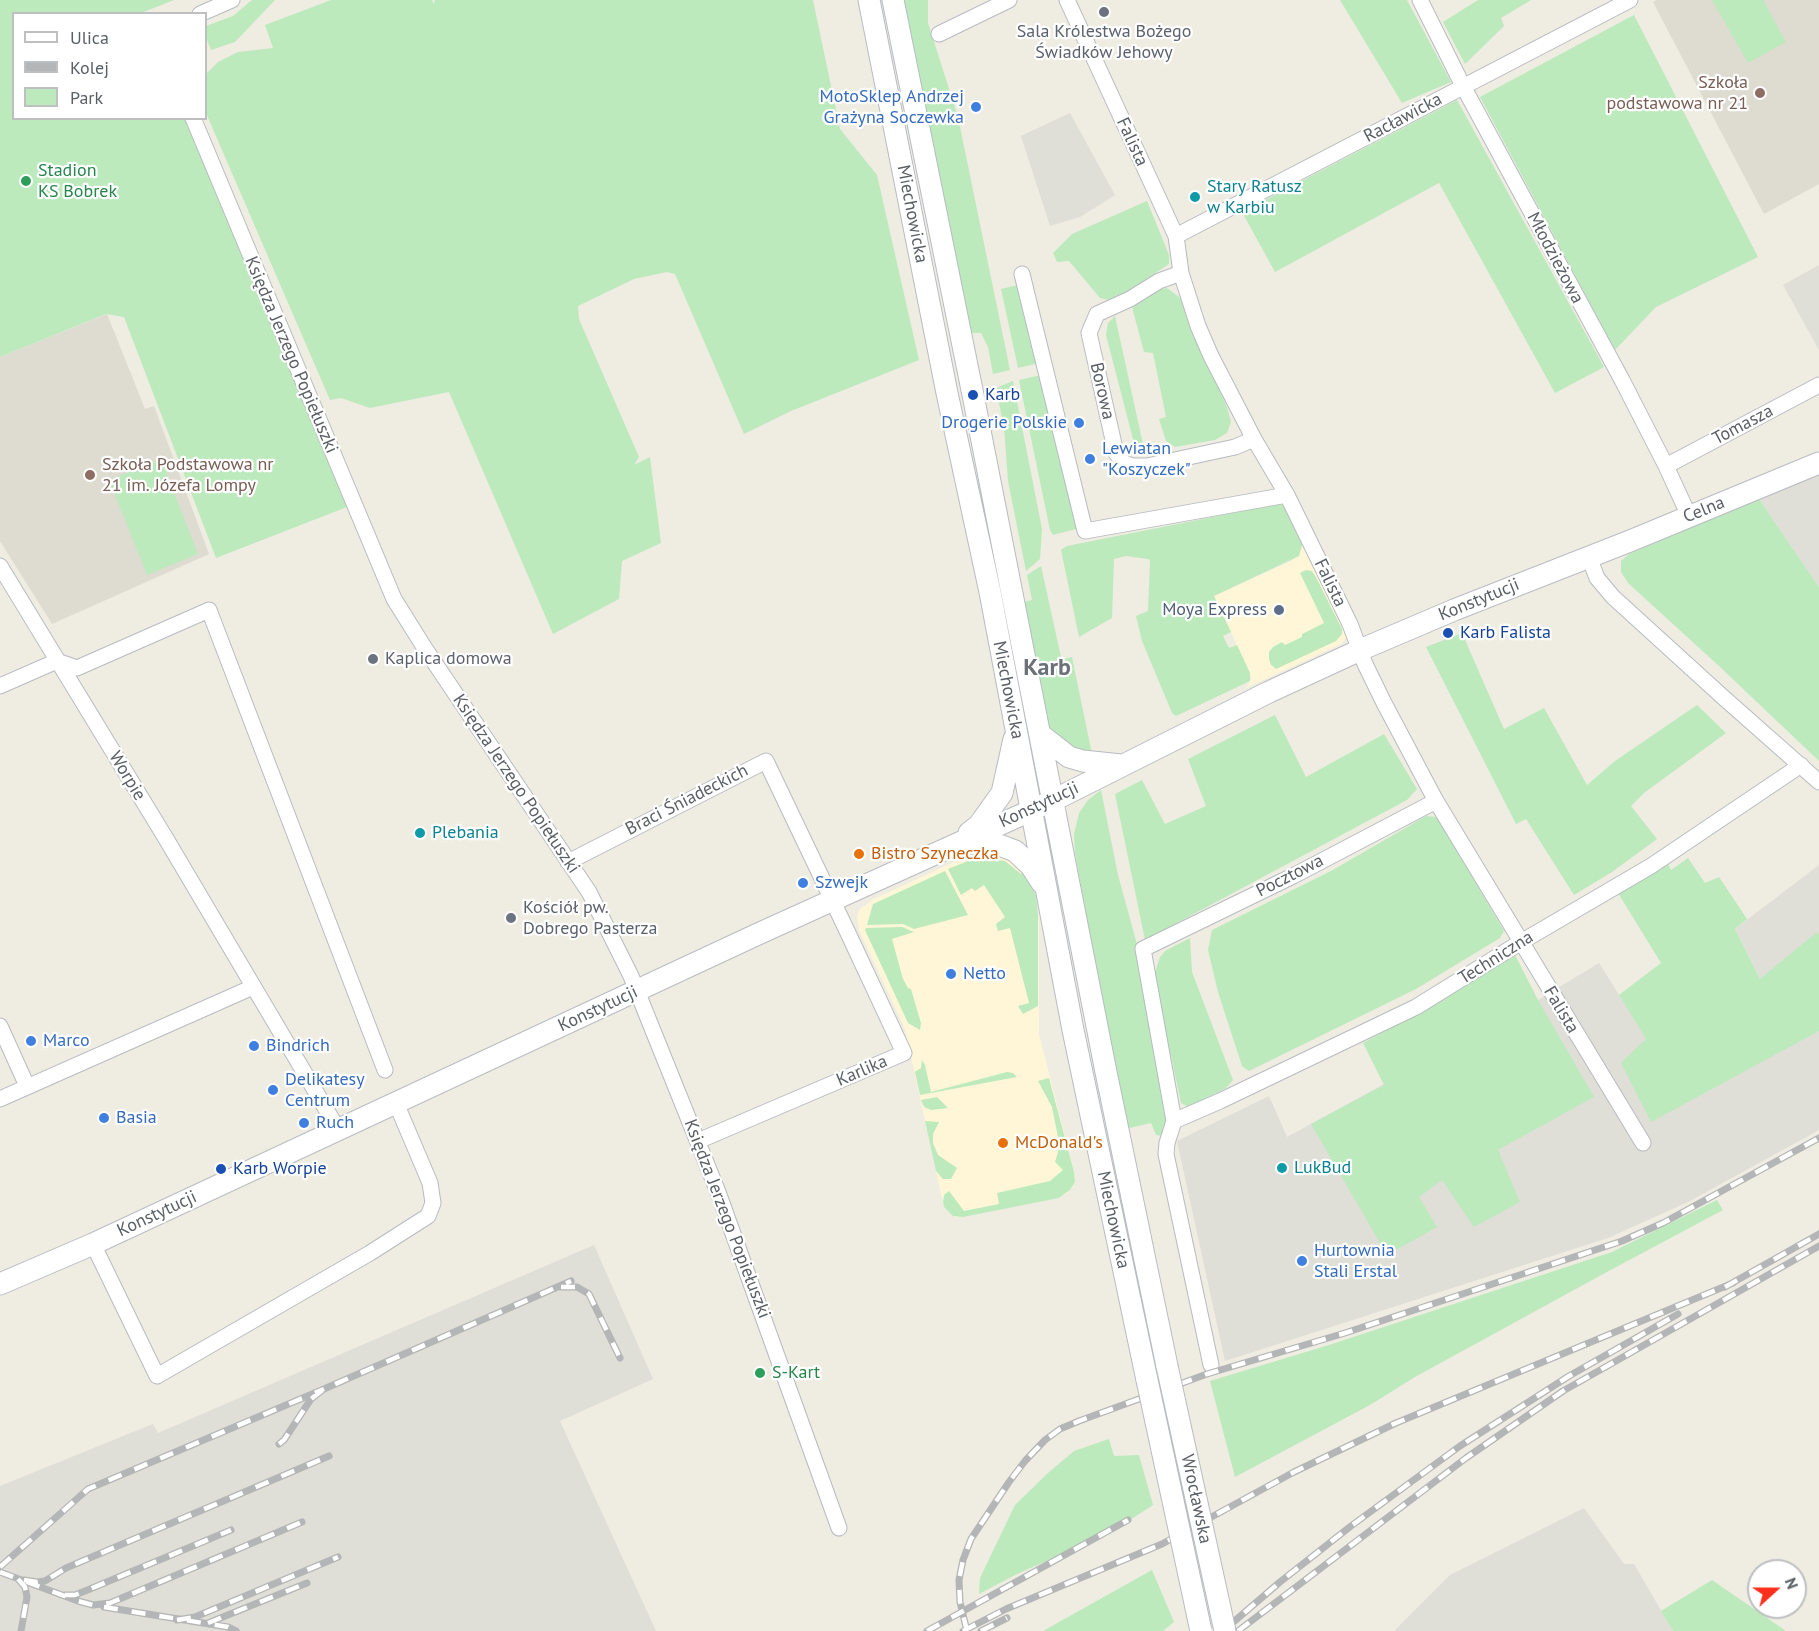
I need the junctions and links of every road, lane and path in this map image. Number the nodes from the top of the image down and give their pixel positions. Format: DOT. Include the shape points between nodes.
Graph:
graph roads {
  1 [pos="232,0"];
  2 [pos="869,0"];
  3 [pos="893,0"];
  4 [pos="1009,0"];
  5 [pos="1067,0"];
  6 [pos="1420,0"];
  7 [pos="1625,1"];
  8 [pos="205,12"];
  9 [pos="939,34"];
  10 [pos="1463,86"];
  11 [pos="194,120"];
  12 [pos="1176,236"];
  13 [pos="1181,273"];
  14 [pos="1022,274"];
  15 [pos="1819,385"];
  16 [pos="1254,439"];
  17 [pos="1819,463"];
  18 [pos="1666,466"];
  19 [pos="1287,495"];
  20 [pos="1689,516"];
  21 [pos="1589,557"];
  22 [pos="0,566"];
  23 [pos="1360,650"];
  24 [pos="57,661"];
  25 [pos="0,686"];
  26 [pos="1016,733"];
  27 [pos="1041,735"];
  28 [pos="1121,765"];
  29 [pos="1801,765"];
  30 [pos="1819,782"];
  31 [pos="1053,800"];
  32 [pos="1436,801"];
  33 [pos="1031,809"];
  34 [pos="957,843"];
  35 [pos="568,862"];
  36 [pos="1048,898"];
  37 [pos="832,900"];
  38 [pos="1521,942"];
  39 [pos="253,987"];
  40 [pos="638,991"];
  41 [pos="0,1026"];
  42 [pos="385,1070"];
  43 [pos="27,1086"];
  44 [pos="0,1099"];
  45 [pos="396,1103"];
  46 [pos="1174,1121"];
  47 [pos="339,1131"];
  48 [pos="698,1141"];
  49 [pos="1643,1143"];
  50 [pos="93,1244"];
  51 [pos="0,1284"];
  52 [pos="1211,1365"];
  53 [pos="1167,1366"];
  54 [pos="1147,1380"];
  55 [pos="839,1528"];
  56 [pos="1201,1631"];
  57 [pos="1224,1631"];
  1 -- 8 [label="street"];
  2 -- 26 [label="main road, Miechowicka"];
  3 -- 27 [label="main road, Miechowicka"];
  4 -- 9 [label="street"];
  5 -- 12 [label="street, Falista"];
  6 -- 10 [label="street, Młodzieżowa"];
  7 -- 10 [label="street, Racławicka"];
  10 -- 12 [label="street, Racławicka"];
  10 -- 18 [label="street, Młodzieżowa"];
  11 -- 35 [label="street, Księdza Jerzego Popiełuszki" via="394,599"];
  12 -- 13 [label="street, Falista"];
  13 -- 16 [label="street, Falista" via="1211,356"];
  13 -- 16 [label="street, Borowa" via="1097,315 1089,333 1116,453 1133,466 1147,466 1235,447"];
  14 -- 19 [label="street" via="1085,531"];
  15 -- 18 [label="street, Tomasza"];
  16 -- 19 [label="street, Falista"];
  17 -- 20 [label="main road, Celna"];
  18 -- 20 [label="street, Młodzieżowa"];
  19 -- 23 [label="street, Falista"];
  20 -- 21 [label="main road, Celna"];
  21 -- 23 [label="main road, Konstytucji"];
  21 -- 29 [label="street" via="1597,578 1613,597"];
  22 -- 24 [label="street, Worpie"];
  23 -- 28 [label="main road, Konstytucji"];
  23 -- 32 [label="street, Falista"];
  24 -- 25 [label="street"];
  24 -- 39 [label="street, Worpie"];
  24 -- 42 [label="street" via="77,668 208,610"];
  26 -- 33 [label="main road, Miechowicka"];
  26 -- 34 [label="main road" via="1002,793 979,825"];
  27 -- 28 [label="main road" via="1069,757"];
  27 -- 31 [label="main road, Miechowicka"];
  28 -- 31 [label="main road, Konstytucji"];
  29 -- 30 [label="street"];
  29 -- 38 [label="street, Techniczna" via="1651,866"];
  31 -- 33 [label="main road, Konstytucji"];
  31 -- 53 [label="main road, Miechowicka"];
  32 -- 38 [label="street, Falista"];
  32 -- 46 [label="street, Pocztowa" via="1143,949"];
  33 -- 34 [label="main road, Konstytucji"];
  33 -- 36 [label="main road, Miechowicka"];
  34 -- 36 [label="main road" via="982,843 1015,851 1031,866"];
  34 -- 37 [label="main road, Konstytucji"];
  35 -- 37 [label="street, Braci Śniadeckich" via="766,761"];
  35 -- 40 [label="street, Księdza Jerzego Popiełuszki" via="589,892"];
  36 -- 54 [label="main road, Miechowicka"];
  37 -- 40 [label="main road, Konstytucji"];
  37 -- 48 [label="street, Karlika" via="904,1053"];
  38 -- 46 [label="street, Techniczna" via="1416,1007"];
  38 -- 49 [label="street, Falista"];
  39 -- 43 [label="street"];
  39 -- 47 [label="street, Worpie"];
  40 -- 45 [label="main road, Konstytucji"];
  40 -- 48 [label="street, Księdza Jerzego Popiełuszki"];
  41 -- 43 [label="street"];
  43 -- 44 [label="street"];
  45 -- 47 [label="main road, Konstytucji"];
  45 -- 50 [label="street" via="430,1183 433,1203 428,1216 157,1376"];
  46 -- 52 [label="street" via="1166,1154"];
  47 -- 50 [label="main road, Konstytucji"];
  48 -- 55 [label="street, Księdza Jerzego Popiełuszki"];
  50 -- 51 [label="main road, Konstytucji"];
  53 -- 57 [label="main road, Wrocławska, bridge"];
  54 -- 56 [label="main road, Wrocławska, bridge"];
}
